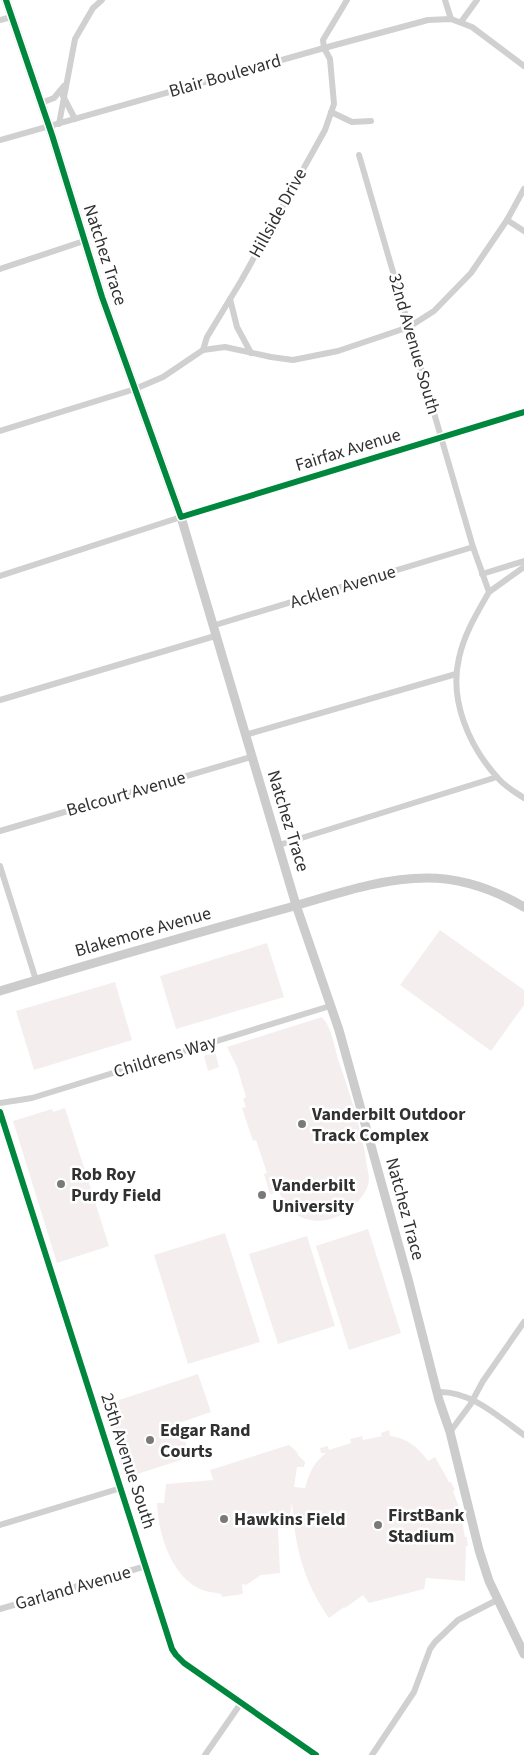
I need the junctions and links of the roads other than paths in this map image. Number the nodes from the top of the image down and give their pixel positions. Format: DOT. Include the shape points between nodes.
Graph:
graph roads {
  1 [pos="6,0"];
  2 [pos="102,0"];
  3 [pos="346,0"];
  4 [pos="445,0"];
  5 [pos="477,0"];
  6 [pos="11,17"];
  7 [pos="451,19"];
  8 [pos="0,20"];
  9 [pos="461,22"];
  10 [pos="324,48"];
  11 [pos="524,66"];
  12 [pos="66,83"];
  13 [pos="63,96"];
  14 [pos="41,103"];
  15 [pos="331,112"];
  16 [pos="74,119"];
  17 [pos="371,121"];
  18 [pos="59,124"];
  19 [pos="49,126"];
  20 [pos="0,140"];
  21 [pos="359,155"];
  22 [pos="524,189"];
  23 [pos="508,220"];
  24 [pos="524,231"];
  25 [pos="84,241"];
  26 [pos="0,268"];
  27 [pos="230,299"];
  28 [pos="409,327"];
  29 [pos="203,350"];
  30 [pos="251,352"];
  31 [pos="135,389"];
  32 [pos="524,412"];
  33 [pos="0,432"];
  34 [pos="441,437"];
  35 [pos="181,517"];
  36 [pos="473,547"];
  37 [pos="524,561"];
  38 [pos="524,567"];
  39 [pos="482,574"];
  40 [pos="0,576"];
  41 [pos="489,592"];
  42 [pos="212,626"];
  43 [pos="215,636"];
  44 [pos="456,674"];
  45 [pos="0,700"];
  46 [pos="245,735"];
  47 [pos="251,757"];
  48 [pos="497,777"];
  49 [pos="524,798"];
  50 [pos="0,831"];
  51 [pos="279,845"];
  52 [pos="0,866"];
  53 [pos="296,906"];
  54 [pos="524,907"];
  55 [pos="36,980"];
  56 [pos="0,991"];
  57 [pos="330,1006"];
  58 [pos="0,1103"];
  59 [pos="0,1112"];
  60 [pos="524,1322"];
  61 [pos="437,1392"];
  62 [pos="471,1399"];
  63 [pos="450,1432"];
  64 [pos="524,1435"];
  65 [pos="121,1488"];
  66 [pos="0,1525"];
  67 [pos="146,1566"];
  68 [pos="499,1599"];
  69 [pos="0,1610"];
  70 [pos="524,1654"];
  71 [pos="241,1703"];
  72 [pos="205,1755"];
  73 [pos="316,1755"];
  74 [pos="372,1755"];
  1 -- 6 [label="main road, Natchez Trace"];
  2 -- 12 [label="street" via="93,8 75,38"];
  3 -- 10 [label="street" via="323,40"];
  4 -- 7 [label="street"];
  5 -- 9 [label="street"];
  6 -- 8 [label="street"];
  6 -- 14 [label="main road, Natchez Trace"];
  7 -- 9 [label="street, Blair Boulevard"];
  7 -- 10 [label="street, Blair Boulevard" via="421,21"];
  9 -- 11 [label="street, Blair Boulevard"];
  10 -- 15 [label="street, Hillside Drive" via="330,59 334,104"];
  10 -- 16 [label="street, Blair Boulevard"];
  12 -- 13 [label="street"];
  12 -- 14 [label="street" via="54,98"];
  13 -- 16 [label="street"];
  13 -- 18 [label="street"];
  14 -- 19 [label="main road, Natchez Trace"];
  15 -- 17 [label="street" via="352,122"];
  15 -- 27 [label="street, Hillside Drive" via="325,130"];
  16 -- 18 [label="street, Blair Boulevard"];
  18 -- 19 [label="street, Blair Boulevard"];
  19 -- 20 [label="street, Blair Boulevard"];
  19 -- 25 [label="main road, Natchez Trace"];
  21 -- 28 [label="street, 32nd Avenue South"];
  22 -- 23 [label="street"];
  23 -- 24 [label="street"];
  23 -- 28 [label="street" via="471,273 434,311"];
  25 -- 26 [label="street"];
  25 -- 31 [label="main road, Natchez Trace"];
  27 -- 29 [label="street, Hillside Drive" via="207,337"];
  27 -- 30 [label="street" via="237,326"];
  28 -- 30 [label="street" via="338,351 294,360"];
  28 -- 34 [label="street, 32nd Avenue South"];
  29 -- 30 [label="street" via="226,347"];
  29 -- 31 [label="street" via="163,377"];
  31 -- 33 [label="street"];
  31 -- 35 [label="main road, Natchez Trace"];
  32 -- 34 [label="street, Fairfax Avenue"];
  34 -- 35 [label="street, Fairfax Avenue"];
  34 -- 36 [label="street, 32nd Avenue South"];
  35 -- 40 [label="street, Fairfax Avenue"];
  35 -- 42 [label="main road, Natchez Trace"];
  36 -- 39 [label="street, 32nd Avenue South"];
  36 -- 42 [label="street, Acklen Avenue"];
  37 -- 39 [label="street"];
  38 -- 41 [label="street"];
  39 -- 41 [label="street, 32nd Avenue South"];
  41 -- 44 [label="street" via="465,636"];
  42 -- 43 [label="main road, Natchez Trace"];
  43 -- 45 [label="street"];
  43 -- 46 [label="main road, Natchez Trace"];
  44 -- 46 [label="street"];
  44 -- 48 [label="street" via="460,706 471,740"];
  46 -- 47 [label="main road, Natchez Trace"];
  47 -- 50 [label="street, Belcourt Avenue"];
  47 -- 51 [label="main road, Natchez Trace"];
  48 -- 49 [label="street"];
  48 -- 51 [label="street"];
  51 -- 53 [label="main road, Natchez Trace"];
  52 -- 55 [label="street"];
  53 -- 54 [label="main road, Blakemore Avenue" via="368,886 402,879 429,878 478,886 502,894"];
  53 -- 55 [label="main road, Blakemore Avenue"];
  53 -- 57 [label="main road, Natchez Trace"];
  55 -- 56 [label="main road, Blakemore Avenue"];
  57 -- 58 [label="street, Childrens Way" via="32,1098"];
  57 -- 61 [label="main road, Natchez Trace"];
  59 -- 65 [label="street, 25th Avenue South"];
  60 -- 62 [label="street"];
  61 -- 62 [label="street"];
  61 -- 63 [label="main road, Natchez Trace"];
  62 -- 63 [label="street"];
  62 -- 64 [label="street"];
  63 -- 68 [label="main road, Natchez Trace" via="479,1550"];
  65 -- 66 [label="street"];
  65 -- 67 [label="street, 25th Avenue South"];
  67 -- 69 [label="street, Garland Avenue"];
  67 -- 71 [label="street, 25th Avenue South" via="176,1655"];
  68 -- 70 [label="main road, Natchez Trace"];
  68 -- 74 [label="street" via="447,1628 430,1649 410,1698"];
  71 -- 72 [label="street"];
  71 -- 73 [label="street, 25th Avenue South"];
}
